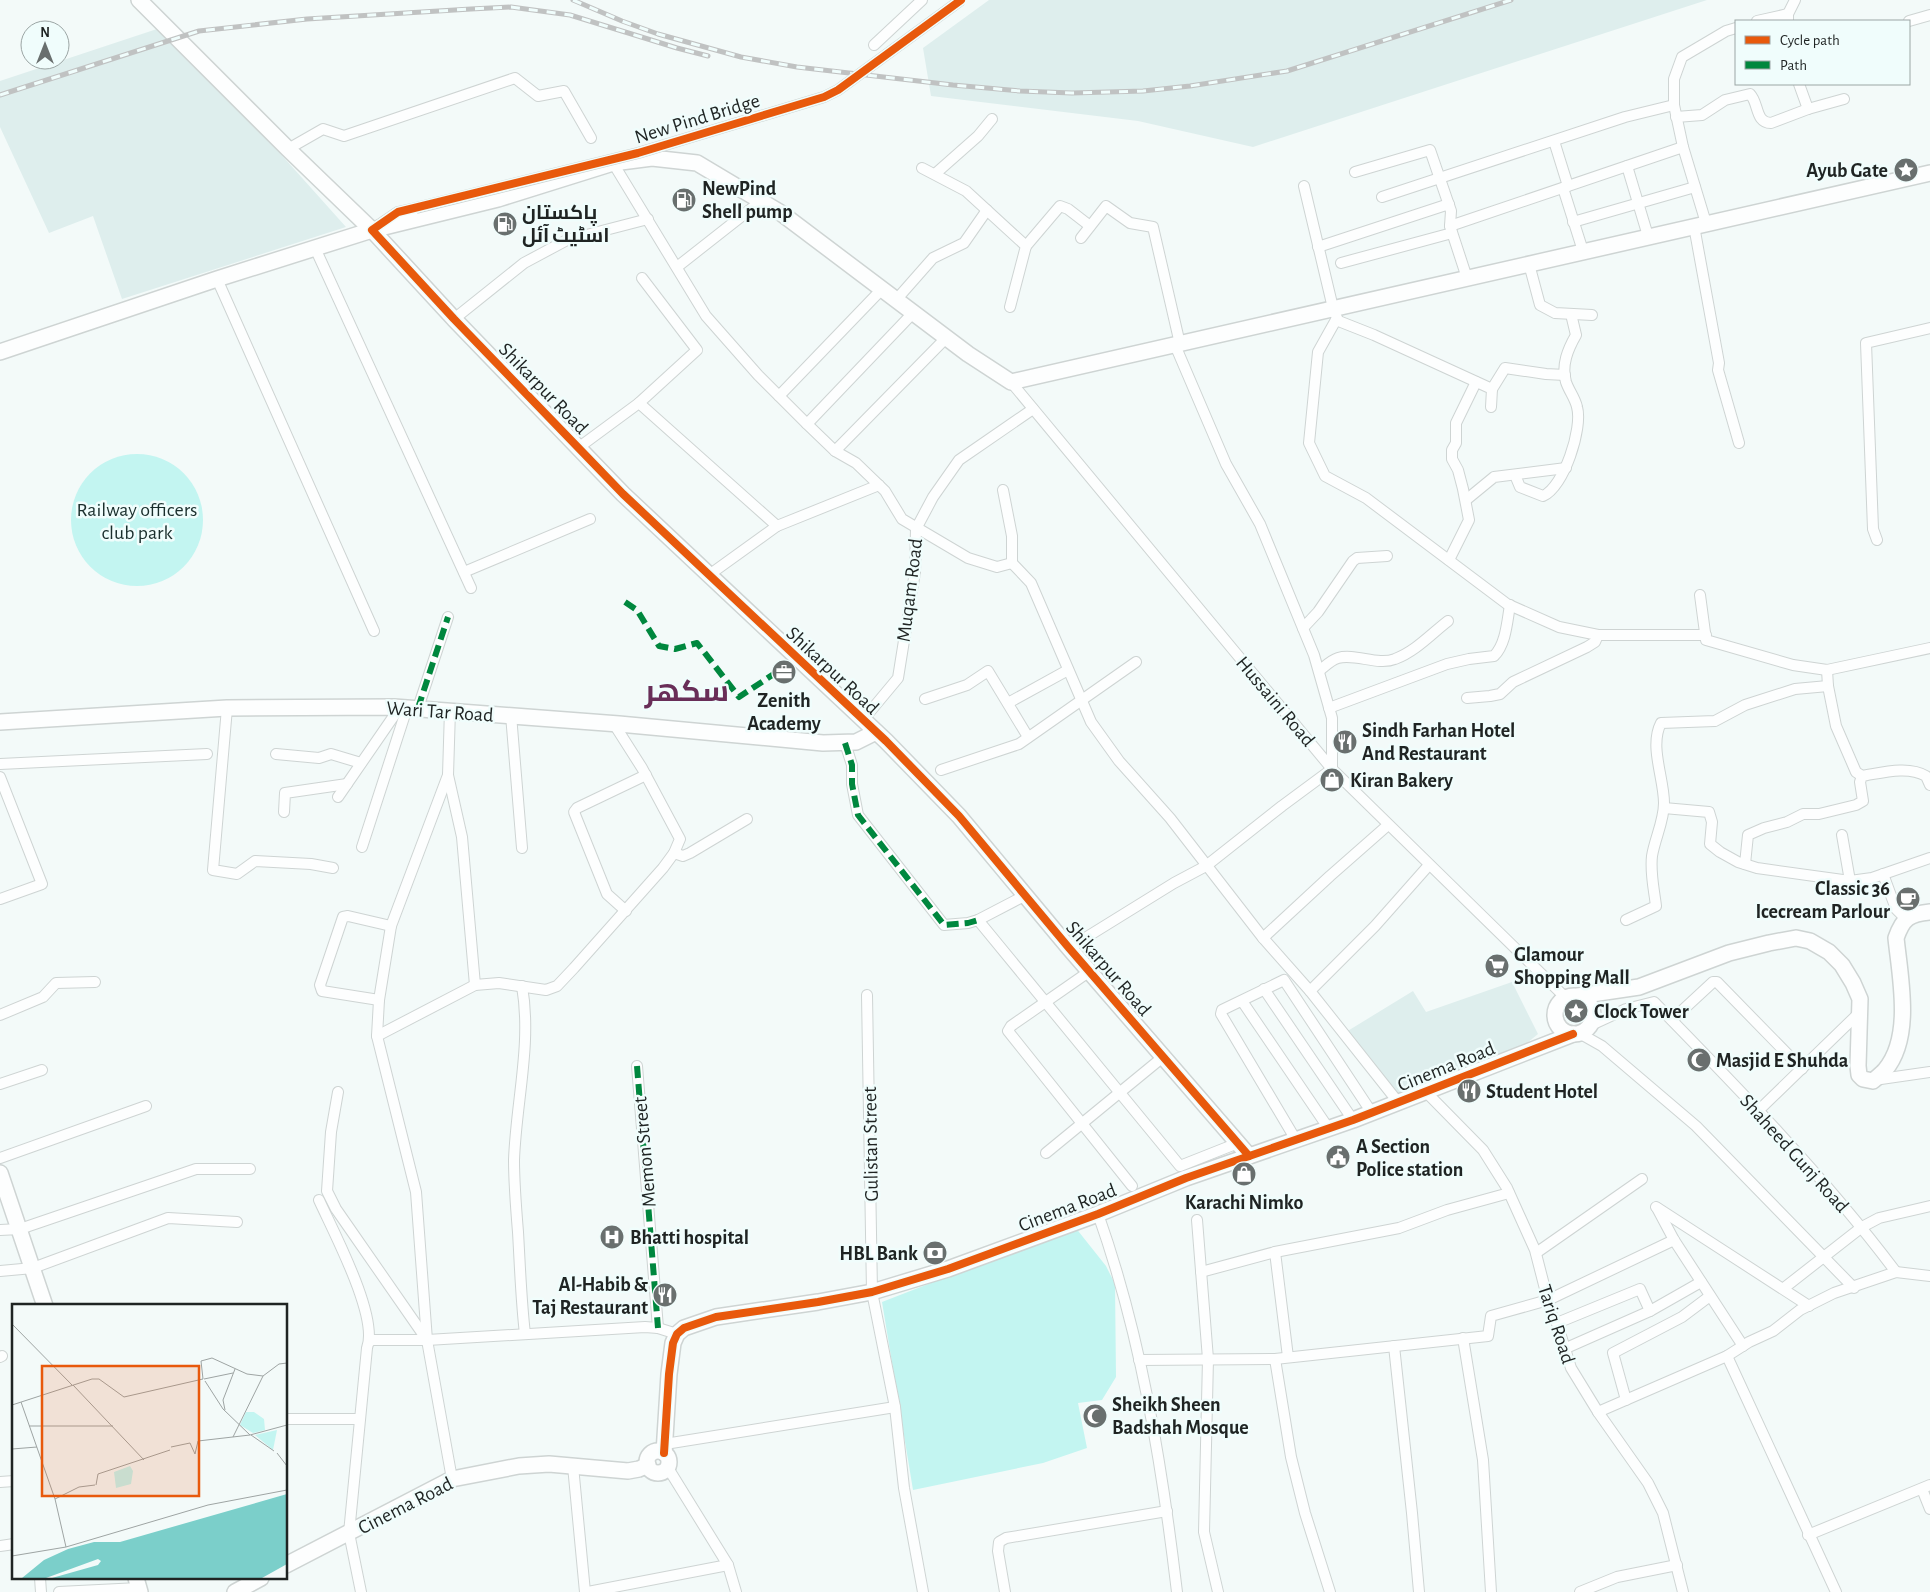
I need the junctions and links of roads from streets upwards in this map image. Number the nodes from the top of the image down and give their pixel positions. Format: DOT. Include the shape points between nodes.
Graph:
graph roads {
  1 [pos="140,0"];
  2 [pos="922,0"];
  3 [pos="961,0"];
  4 [pos="1795,0"];
  5 [pos="1930,15"];
  6 [pos="1788,18"];
  7 [pos="1767,20"];
  8 [pos="1910,21"];
  9 [pos="1735,28"];
  10 [pos="874,45"];
  11 [pos="1799,85"];
  12 [pos="1844,99"];
  13 [pos="1674,105"];
  14 [pos="1808,109"];
  15 [pos="1676,117"];
  16 [pos="992,120"];
  17 [pos="591,138"];
  18 [pos="1554,141"];
  19 [pos="1683,147"];
  20 [pos="288,149"];
  21 [pos="613,163"];
  22 [pos="1627,166"];
  23 [pos="922,168"];
  24 [pos="1355,172"];
  25 [pos="1930,173"];
  26 [pos="935,174"];
  27 [pos="1440,178"];
  28 [pos="1304,186"];
  29 [pos="1565,187"];
  30 [pos="1695,188"];
  31 [pos="1382,197"];
  32 [pos="761,201"];
  33 [pos="1449,204"];
  34 [pos="1638,204"];
  35 [pos="987,210"];
  36 [pos="648,219"];
  37 [pos="1574,222"];
  38 [pos="1700,224"];
  39 [pos="1090,226"];
  40 [pos="1451,229"];
  41 [pos="372,230"];
  42 [pos="1648,236"];
  43 [pos="1081,238"];
  44 [pos="1026,246"];
  45 [pos="1318,247"];
  46 [pos="315,248"];
  47 [pos="1583,251"];
  48 [pos="1341,264"];
  49 [pos="1529,264"];
  50 [pos="677,267"];
  51 [pos="642,278"];
  52 [pos="1467,278"];
  53 [pos="217,279"];
  54 [pos="882,289"];
  55 [pos="896,300"];
  56 [pos="1010,307"];
  57 [pos="913,313"];
  58 [pos="1334,314"];
  59 [pos="1571,314"];
  60 [pos="1592,315"];
  61 [pos="454,319"];
  62 [pos="1930,328"];
  63 [pos="946,338"];
  64 [pos="1177,344"];
  65 [pos="0,352"];
  66 [pos="1565,375"];
  67 [pos="1011,382"];
  68 [pos="1476,382"];
  69 [pos="1492,389"];
  70 [pos="779,396"];
  71 [pos="639,403"];
  72 [pos="1491,407"];
  73 [pos="1033,409"];
  74 [pos="807,424"];
  75 [pos="1740,443"];
  76 [pos="578,448"];
  77 [pos="834,451"];
  78 [pos="1566,468"];
  79 [pos="1515,475"];
  80 [pos="879,485"];
  81 [pos="1003,490"];
  82 [pos="1466,500"];
  83 [pos="590,519"];
  84 [pos="777,526"];
  85 [pos="916,529"];
  86 [pos="1877,540"];
  87 [pos="1387,556"];
  88 [pos="1449,560"];
  89 [pos="1012,563"];
  90 [pos="464,572"];
  91 [pos="709,575"];
  92 [pos="471,588"];
  93 [pos="1700,595"];
  94 [pos="1510,605"];
  95 [pos="448,617"];
  96 [pos="1448,621"];
  97 [pos="1303,628"];
  98 [pos="374,630"];
  99 [pos="1598,635"];
  100 [pos="1706,635"];
  101 [pos="1930,648"];
  102 [pos="1136,662"];
  103 [pos="1068,670"];
  104 [pos="1827,670"];
  105 [pos="1318,671"];
  106 [pos="1828,686"];
  107 [pos="1467,698"];
  108 [pos="925,699"];
  109 [pos="1081,700"];
  110 [pos="1008,703"];
  111 [pos="227,708"];
  112 [pos="408,708"];
  113 [pos="1329,708"];
  114 [pos="450,710"];
  115 [pos="511,716"];
  116 [pos="863,720"];
  117 [pos="0,722"];
  118 [pos="614,724"];
  119 [pos="876,732"];
  120 [pos="1028,737"];
  121 [pos="845,743"];
  122 [pos="208,754"];
  123 [pos="276,754"];
  124 [pos="361,763"];
  125 [pos="0,764"];
  126 [pos="1332,769"];
  127 [pos="941,770"];
  128 [pos="448,775"];
  129 [pos="646,775"];
  130 [pos="1862,776"];
  131 [pos="0,777"];
  132 [pos="347,784"];
  133 [pos="1930,785"];
  134 [pos="338,797"];
  135 [pos="1664,808"];
  136 [pos="284,812"];
  137 [pos="747,820"];
  138 [pos="1388,825"];
  139 [pos="1842,835"];
  140 [pos="362,847"];
  141 [pos="522,848"];
  142 [pos="674,853"];
  143 [pos="1930,858"];
  144 [pos="1745,864"];
  145 [pos="1428,865"];
  146 [pos="1206,866"];
  147 [pos="333,868"];
  148 [pos="1883,874"];
  149 [pos="1850,881"];
  150 [pos="1026,895"];
  151 [pos="0,898"];
  152 [pos="626,911"];
  153 [pos="1930,912"];
  154 [pos="1906,919"];
  155 [pos="978,920"];
  156 [pos="1626,920"];
  157 [pos="391,926"];
  158 [pos="1263,938"];
  159 [pos="1069,948"];
  160 [pos="1090,971"];
  161 [pos="95,982"];
  162 [pos="475,985"];
  163 [pos="522,986"];
  164 [pos="1639,987"];
  165 [pos="1264,989"];
  166 [pos="1310,991"];
  167 [pos="867,995"];
  168 [pos="1572,997"];
  169 [pos="380,1000"];
  170 [pos="1242,1001"];
  171 [pos="1046,1002"];
  172 [pos="1654,1002"];
  173 [pos="1860,1013"];
  174 [pos="0,1015"];
  175 [pos="1672,1020"];
  176 [pos="1580,1031"];
  177 [pos="378,1036"];
  178 [pos="1164,1057"];
  179 [pos="637,1066"];
  180 [pos="1802,1069"];
  181 [pos="42,1070"];
  182 [pos="1930,1072"];
  183 [pos="1873,1080"];
  184 [pos="0,1084"];
  185 [pos="1425,1091"];
  186 [pos="338,1092"];
  187 [pos="1120,1092"];
  188 [pos="1398,1102"];
  189 [pos="146,1106"];
  190 [pos="1759,1110"];
  191 [pos="1372,1113"];
  192 [pos="1353,1120"];
  193 [pos="1081,1124"];
  194 [pos="1329,1128"];
  195 [pos="1296,1140"];
  196 [pos="1238,1143"];
  197 [pos="1046,1153"];
  198 [pos="1249,1156"];
  199 [pos="0,1158"];
  200 [pos="250,1169"];
  201 [pos="0,1173"];
  202 [pos="1642,1179"];
  203 [pos="1132,1186"];
  204 [pos="1509,1193"];
  205 [pos="319,1200"];
  206 [pos="1930,1206"];
  207 [pos="1098,1214"];
  208 [pos="1197,1220"];
  209 [pos="237,1222"];
  210 [pos="1862,1227"];
  211 [pos="20,1229"];
  212 [pos="0,1230"];
  213 [pos="1674,1240"];
  214 [pos="1275,1252"];
  215 [pos="1536,1253"];
  216 [pos="1824,1257"];
  217 [pos="33,1268"];
  218 [pos="0,1271"];
  219 [pos="1201,1272"];
  220 [pos="1896,1272"];
  221 [pos="1930,1276"];
  222 [pos="1701,1282"];
  223 [pos="1784,1288"];
  224 [pos="1854,1288"];
  225 [pos="872,1292"];
  226 [pos="1710,1296"];
  227 [pos="1548,1300"];
  228 [pos="44,1304"];
  229 [pos="1809,1306"];
  230 [pos="1650,1311"];
  231 [pos="1557,1323"];
  232 [pos="658,1328"];
  233 [pos="525,1334"];
  234 [pos="678,1334"];
  235 [pos="1463,1338"];
  236 [pos="427,1340"];
  237 [pos="369,1342"];
  238 [pos="1394,1346"];
  239 [pos="1743,1346"];
  240 [pos="1564,1349"];
  241 [pos="1727,1356"];
  242 [pos="1288,1357"];
  243 [pos="1208,1358"];
  244 [pos="1275,1359"];
  245 [pos="1139,1360"];
  246 [pos="1626,1400"];
  247 [pos="894,1407"];
  248 [pos="1598,1412"];
  249 [pos="288,1419"];
  250 [pos="359,1419"];
  251 [pos="666,1455"];
  252 [pos="573,1466"];
  253 [pos="452,1479"];
  254 [pos="1926,1487"];
  255 [pos="1930,1509"];
  256 [pos="1167,1510"];
  257 [pos="349,1533"];
  258 [pos="1808,1535"];
  259 [pos="288,1564"];
  260 [pos="728,1565"];
  261 [pos="1677,1566"];
  262 [pos="257,1580"];
  263 [pos="138,1586"];
  264 [pos="59,1592"];
  265 [pos="235,1592"];
  266 [pos="361,1592"];
  267 [pos="587,1592"];
  268 [pos="736,1592"];
  269 [pos="923,1592"];
  270 [pos="1005,1592"];
  271 [pos="1176,1592"];
  272 [pos="1218,1592"];
  273 [pos="1330,1592"];
  274 [pos="1419,1592"];
  275 [pos="1492,1592"];
  276 [pos="1580,1592"];
  277 [pos="1683,1592"];
  278 [pos="1836,1592"];
  1 -- 20 [label="street, Shikarpur Road"];
  2 -- 10 [label="street"];
  3 -- 41 [label="street, New Pind Bridge, bridge" via="824,97 638,152 398,212"];
  4 -- 6 [label="street"];
  5 -- 8 [label="street"];
  6 -- 7 [label="street"];
  9 -- 13 [label="street" via="1682,57 1674,79"];
  11 -- 14 [label="street"];
  12 -- 14 [label="street"];
  13 -- 15 [label="street"];
  13 -- 18 [label="street"];
  14 -- 15 [label="street" via="1765,123 1750,94 1725,100 1702,115"];
  15 -- 19 [label="street"];
  16 -- 26 [label="street"];
  17 -- 20 [label="street" via="564,91 538,96 515,78 344,136 323,129"];
  18 -- 27 [label="street"];
  18 -- 29 [label="street"];
  19 -- 22 [label="street"];
  19 -- 30 [label="street"];
  20 -- 41 [label="street, Shikarpur Road"];
  21 -- 32 [label="street" via="652,158 697,163"];
  21 -- 36 [label="street"];
  21 -- 41 [label="street" via="498,199"];
  22 -- 29 [label="street"];
  22 -- 34 [label="street"];
  23 -- 26 [label="street"];
  24 -- 27 [label="street" via="1430,150"];
  25 -- 38 [label="street"];
  26 -- 35 [label="street" via="966,191"];
  27 -- 31 [label="street"];
  27 -- 33 [label="street"];
  28 -- 45 [label="street"];
  29 -- 37 [label="street"];
  29 -- 40 [label="street"];
  30 -- 34 [label="street"];
  30 -- 38 [label="street"];
  32 -- 50 [label="street"];
  32 -- 54 [label="street"];
  33 -- 40 [label="street"];
  33 -- 45 [label="street"];
  34 -- 37 [label="street"];
  34 -- 42 [label="street"];
  35 -- 44 [label="street"];
  35 -- 55 [label="street" via="964,243 933,258"];
  36 -- 50 [label="street"];
  36 -- 61 [label="street" via="567,240 524,264"];
  37 -- 47 [label="street"];
  38 -- 42 [label="street"];
  38 -- 75 [label="street" via="1718,370"];
  39 -- 43 [label="street"];
  39 -- 44 [label="street" via="1060,206"];
  39 -- 64 [label="street" via="1106,206 1130,223 1153,227"];
  40 -- 48 [label="street"];
  40 -- 52 [label="street"];
  41 -- 46 [label="street"];
  41 -- 61 [label="street, Shikarpur Road"];
  42 -- 47 [label="street"];
  44 -- 56 [label="street"];
  45 -- 58 [label="street"];
  46 -- 53 [label="street"];
  46 -- 90 [label="street"];
  47 -- 49 [label="street"];
  49 -- 52 [label="street"];
  49 -- 59 [label="street" via="1540,304 1554,313"];
  50 -- 70 [label="street" via="706,316"];
  51 -- 71 [label="street" via="697,350"];
  52 -- 58 [label="street"];
  53 -- 65 [label="street"];
  53 -- 98 [label="street"];
  54 -- 55 [label="street"];
  54 -- 70 [label="street"];
  55 -- 57 [label="street"];
  57 -- 63 [label="street"];
  57 -- 74 [label="street"];
  58 -- 64 [label="street"];
  58 -- 68 [label="street"];
  58 -- 88 [label="street" via="1318,352 1308,443 1326,476 1366,498"];
  59 -- 60 [label="street"];
  59 -- 66 [label="street" via="1576,335 1566,354"];
  61 -- 76 [label="street, Shikarpur Road"];
  62 -- 86 [label="street" via="1866,343 1873,529"];
  63 -- 67 [label="street"];
  63 -- 77 [label="street"];
  64 -- 67 [label="street"];
  64 -- 97 [label="street" via="1226,464 1260,524"];
  66 -- 69 [label="street" via="1505,368"];
  66 -- 78 [label="street" via="1578,415"];
  67 -- 73 [label="street, Hussaini Road"];
  68 -- 69 [label="street"];
  68 -- 82 [label="street" via="1456,423 1456,443 1452,450"];
  69 -- 72 [label="street"];
  70 -- 74 [label="street"];
  71 -- 76 [label="street"];
  71 -- 84 [label="street"];
  73 -- 85 [label="street, Muqam Road" via="959,460"];
  73 -- 126 [label="street, Hussaini Road"];
  74 -- 77 [label="street"];
  76 -- 91 [label="street, Shikarpur Road"];
  77 -- 80 [label="street" via="856,463"];
  78 -- 79 [label="street"];
  78 -- 79 [label="street" via="1554,488 1542,496 1520,487"];
  79 -- 82 [label="street" via="1494,477"];
  80 -- 84 [label="street"];
  80 -- 85 [label="street" via="902,520"];
  81 -- 89 [label="street" via="1012,536"];
  82 -- 88 [label="street" via="1469,520"];
  83 -- 90 [label="street"];
  84 -- 91 [label="street"];
  85 -- 89 [label="street" via="968,558 997,567"];
  85 -- 116 [label="street, Muqam Road" via="915,572 898,678"];
  87 -- 97 [label="street" via="1357,558"];
  88 -- 94 [label="street"];
  89 -- 103 [label="street" via="1032,582"];
  90 -- 92 [label="street"];
  91 -- 116 [label="street, Shikarpur Road"];
  93 -- 100 [label="street"];
  94 -- 99 [label="street" via="1559,627"];
  94 -- 113 [label="street" via="1500,649 1494,656 1447,664"];
  95 -- 112 [label="street"];
  96 -- 105 [label="street" via="1420,646 1394,660 1339,657"];
  97 -- 105 [label="street"];
  99 -- 100 [label="street"];
  99 -- 107 [label="street" via="1595,642 1587,647 1513,682 1500,694"];
  100 -- 104 [label="street" via="1706,640 1758,656"];
  101 -- 104 [label="street"];
  102 -- 109 [label="street"];
  103 -- 109 [label="street"];
  103 -- 110 [label="street"];
  104 -- 106 [label="street"];
  105 -- 113 [label="street"];
  106 -- 130 [label="street" via="1839,734 1856,772"];
  106 -- 135 [label="street" via="1795,689 1745,705 1715,721 1661,723 1655,744 1662,775"];
  108 -- 110 [label="street" via="967,685 988,671"];
  109 -- 120 [label="street"];
  109 -- 146 [label="street" via="1091,722 1119,761 1170,818"];
  110 -- 120 [label="street"];
  111 -- 112 [label="street, Wari Tar Road"];
  111 -- 117 [label="street, Wari Tar Road"];
  111 -- 147 [label="street" via="213,870 237,874 255,861"];
  112 -- 114 [label="street, Wari Tar Road"];
  112 -- 124 [label="street"];
  112 -- 140 [label="street"];
  113 -- 126 [label="street" via="1332,718"];
  114 -- 115 [label="street, Wari Tar Road"];
  114 -- 128 [label="street"];
  115 -- 118 [label="street, Wari Tar Road"];
  115 -- 141 [label="street"];
  116 -- 119 [label="street, Shikarpur Road"];
  118 -- 121 [label="street, Wari Tar Road"];
  118 -- 129 [label="street"];
  119 -- 121 [label="street, Wari Tar Road" via="856,742"];
  119 -- 150 [label="street, Shikarpur Road" via="959,816"];
  120 -- 127 [label="street" via="1018,744"];
  121 -- 155 [label="street" via="852,765 858,815 944,925"];
  122 -- 125 [label="street"];
  123 -- 124 [label="street" via="319,758 331,754"];
  124 -- 132 [label="street"];
  126 -- 138 [label="street, Hussaini Road"];
  126 -- 146 [label="street"];
  128 -- 157 [label="street"];
  128 -- 162 [label="street" via="462,837"];
  129 -- 142 [label="street" via="680,839"];
  129 -- 152 [label="street" via="574,812 607,894"];
  130 -- 133 [label="street" via="1917,772 1926,776"];
  130 -- 144 [label="street" via="1863,801 1856,806 1803,814 1748,835"];
  131 -- 151 [label="street" via="42,884"];
  132 -- 134 [label="street"];
  132 -- 136 [label="street" via="285,793"];
  135 -- 144 [label="street" via="1709,812 1712,822 1710,844"];
  135 -- 156 [label="street" via="1651,868 1656,906"];
  137 -- 142 [label="street" via="690,854"];
  138 -- 145 [label="street, Hussaini Road"];
  138 -- 158 [label="street"];
  139 -- 149 [label="street"];
  142 -- 152 [label="street"];
  143 -- 148 [label="street"];
  144 -- 149 [label="street"];
  145 -- 166 [label="street" via="1375,926"];
  145 -- 168 [label="street, Hussaini Road"];
  146 -- 158 [label="street"];
  146 -- 159 [label="street"];
  148 -- 149 [label="street"];
  148 -- 154 [label="street" via="1896,910"];
  150 -- 155 [label="street"];
  150 -- 159 [label="street, Shikarpur Road"];
  152 -- 163 [label="street" via="557,986 546,990"];
  153 -- 154 [label="street" via="1916,913"];
  154 -- 183 [label="street" via="1896,938 1902,1013 1900,1034 1895,1053 1885,1071"];
  155 -- 171 [label="street"];
  157 -- 169 [label="street"];
  157 -- 169 [label="street" via="343,917 320,985 322,991"];
  158 -- 166 [label="street"];
  159 -- 160 [label="street, Shikarpur Road"];
  160 -- 171 [label="street"];
  160 -- 178 [label="street, Shikarpur Road"];
  161 -- 174 [label="street" via="56,983 43,997"];
  162 -- 163 [label="street" via="499,983"];
  162 -- 177 [label="street"];
  163 -- 233 [label="street" via="526,1038 514,1185"];
  164 -- 168 [label="street"];
  164 -- 172 [label="street, Shaheed Gunj Road"];
  164 -- 173 [label="street" via="1728,953 1796,938 1810,941 1829,952 1842,965 1860,1000"];
  165 -- 170 [label="street"];
  165 -- 191 [label="street" via="1284,980 1287,982"];
  165 -- 192 [label="street"];
  166 -- 188 [label="street"];
  167 -- 225 [label="street, Gulistan Street"];
  168 -- 176 [label="street" via="1589,1002 1592,1008 1592,1021"];
  168 -- 176 [label="street" via="1557,1006 1556,1018 1562,1029"];
  169 -- 177 [label="street"];
  170 -- 194 [label="street"];
  170 -- 195 [label="street" via="1222,1010 1222,1018"];
  171 -- 187 [label="street"];
  171 -- 193 [label="street" via="1008,1031"];
  172 -- 175 [label="street, Shaheed Gunj Road"];
  172 -- 176 [label="street" via="1626,1009"];
  173 -- 180 [label="street"];
  173 -- 183 [label="street" via="1858,1066 1863,1079"];
  175 -- 180 [label="street" via="1716,982"];
  175 -- 190 [label="street, Shaheed Gunj Road"];
  176 -- 185 [label="street, Cinema Road"];
  176 -- 216 [label="street" via="1696,1126"];
  177 -- 236 [label="street" via="416,1192"];
  178 -- 187 [label="street"];
  178 -- 196 [label="street, Shikarpur Road"];
  179 -- 232 [label="street, Memon Street"];
  180 -- 190 [label="street"];
  181 -- 184 [label="street"];
  182 -- 183 [label="street"];
  185 -- 188 [label="street, Cinema Road"];
  185 -- 204 [label="street, Tariq Road" via="1483,1150"];
  186 -- 236 [label="street" via="331,1132 327,1191 336,1209"];
  187 -- 193 [label="street"];
  187 -- 196 [label="street" via="1180,1166"];
  188 -- 191 [label="street, Cinema Road"];
  189 -- 199 [label="street"];
  190 -- 210 [label="street, Shaheed Gunj Road"];
  191 -- 192 [label="street, Cinema Road"];
  192 -- 194 [label="street, Cinema Road"];
  193 -- 197 [label="street"];
  193 -- 203 [label="street"];
  194 -- 195 [label="street, Cinema Road"];
  195 -- 198 [label="street, Cinema Road"];
  196 -- 198 [label="street, Shikarpur Road"];
  198 -- 207 [label="street, Cinema Road"];
  200 -- 211 [label="street" via="196,1169"];
  201 -- 211 [label="street"];
  202 -- 215 [label="street"];
  204 -- 214 [label="street" via="1447,1210 1400,1228"];
  204 -- 215 [label="street, Tariq Road"];
  205 -- 237 [label="street" via="358,1288 367,1318"];
  206 -- 210 [label="street" via="1879,1218"];
  207 -- 225 [label="street, Cinema Road" via="948,1269"];
  207 -- 245 [label="street" via="1112,1253"];
  208 -- 219 [label="street"];
  209 -- 217 [label="street" via="168,1218"];
  210 -- 216 [label="street"];
  210 -- 220 [label="street, Shaheed Gunj Road"];
  211 -- 212 [label="street"];
  211 -- 217 [label="street"];
  213 -- 222 [label="street"];
  213 -- 223 [label="street" via="1656,1207"];
  213 -- 227 [label="street"];
  214 -- 219 [label="street"];
  214 -- 242 [label="street"];
  215 -- 227 [label="street, Tariq Road"];
  216 -- 223 [label="street"];
  216 -- 224 [label="street"];
  217 -- 218 [label="street"];
  217 -- 228 [label="street"];
  219 -- 243 [label="street"];
  220 -- 221 [label="street"];
  220 -- 224 [label="street"];
  222 -- 226 [label="street"];
  222 -- 230 [label="street"];
  223 -- 229 [label="street"];
  224 -- 229 [label="street" via="1834,1293"];
  225 -- 234 [label="street, Cinema Road" via="716,1317 684,1328"];
  225 -- 247 [label="street, Gulistan Street"];
  226 -- 239 [label="street"];
  226 -- 246 [label="street" via="1682,1317 1613,1353"];
  227 -- 231 [label="street, Tariq Road"];
  227 -- 235 [label="street" via="1491,1316 1488,1336"];
  229 -- 239 [label="street" via="1773,1331"];
  230 -- 231 [label="street" via="1640,1289"];
  230 -- 240 [label="street"];
  231 -- 240 [label="street, Tariq Road"];
  232 -- 233 [label="street"];
  232 -- 234 [label="street"];
  233 -- 236 [label="street"];
  234 -- 251 [label="street" via="673,1343 669,1374"];
  235 -- 238 [label="street"];
  235 -- 275 [label="street" via="1483,1460"];
  236 -- 237 [label="street"];
  236 -- 253 [label="street"];
  237 -- 250 [label="street"];
  238 -- 242 [label="street"];
  238 -- 274 [label="street"];
  239 -- 241 [label="street"];
  240 -- 248 [label="street, Tariq Road" via="1571,1368"];
  241 -- 246 [label="street"];
  241 -- 258 [label="street"];
  242 -- 244 [label="street"];
  243 -- 244 [label="street"];
  243 -- 245 [label="street"];
  243 -- 272 [label="street" via="1204,1532"];
  244 -- 273 [label="street" via="1291,1457"];
  245 -- 256 [label="street"];
  246 -- 248 [label="street"];
  247 -- 251 [label="street"];
  247 -- 269 [label="street, Gulistan Street" via="904,1488"];
  248 -- 261 [label="street, Tariq Road" via="1648,1483 1663,1513"];
  249 -- 250 [label="street"];
  250 -- 257 [label="street"];
  251 -- 252 [label="street, Cinema Road" via="656,1452 648,1460 648,1465 628,1471"];
  251 -- 260 [label="street"];
  252 -- 253 [label="street, Cinema Road" via="519,1466"];
  252 -- 267 [label="street"];
  253 -- 257 [label="street, Cinema Road"];
  254 -- 255 [label="street"];
  254 -- 258 [label="street"];
  256 -- 270 [label="street" via="1006,1538 999,1542 998,1551"];
  256 -- 271 [label="street"];
  257 -- 259 [label="street, Cinema Road"];
  257 -- 266 [label="street"];
  258 -- 278 [label="street"];
  260 -- 267 [label="street"];
  260 -- 268 [label="street"];
  261 -- 276 [label="street" via="1617,1577"];
  261 -- 277 [label="street, Tariq Road"];
  262 -- 265 [label="street"];
  263 -- 264 [label="street"];
}
